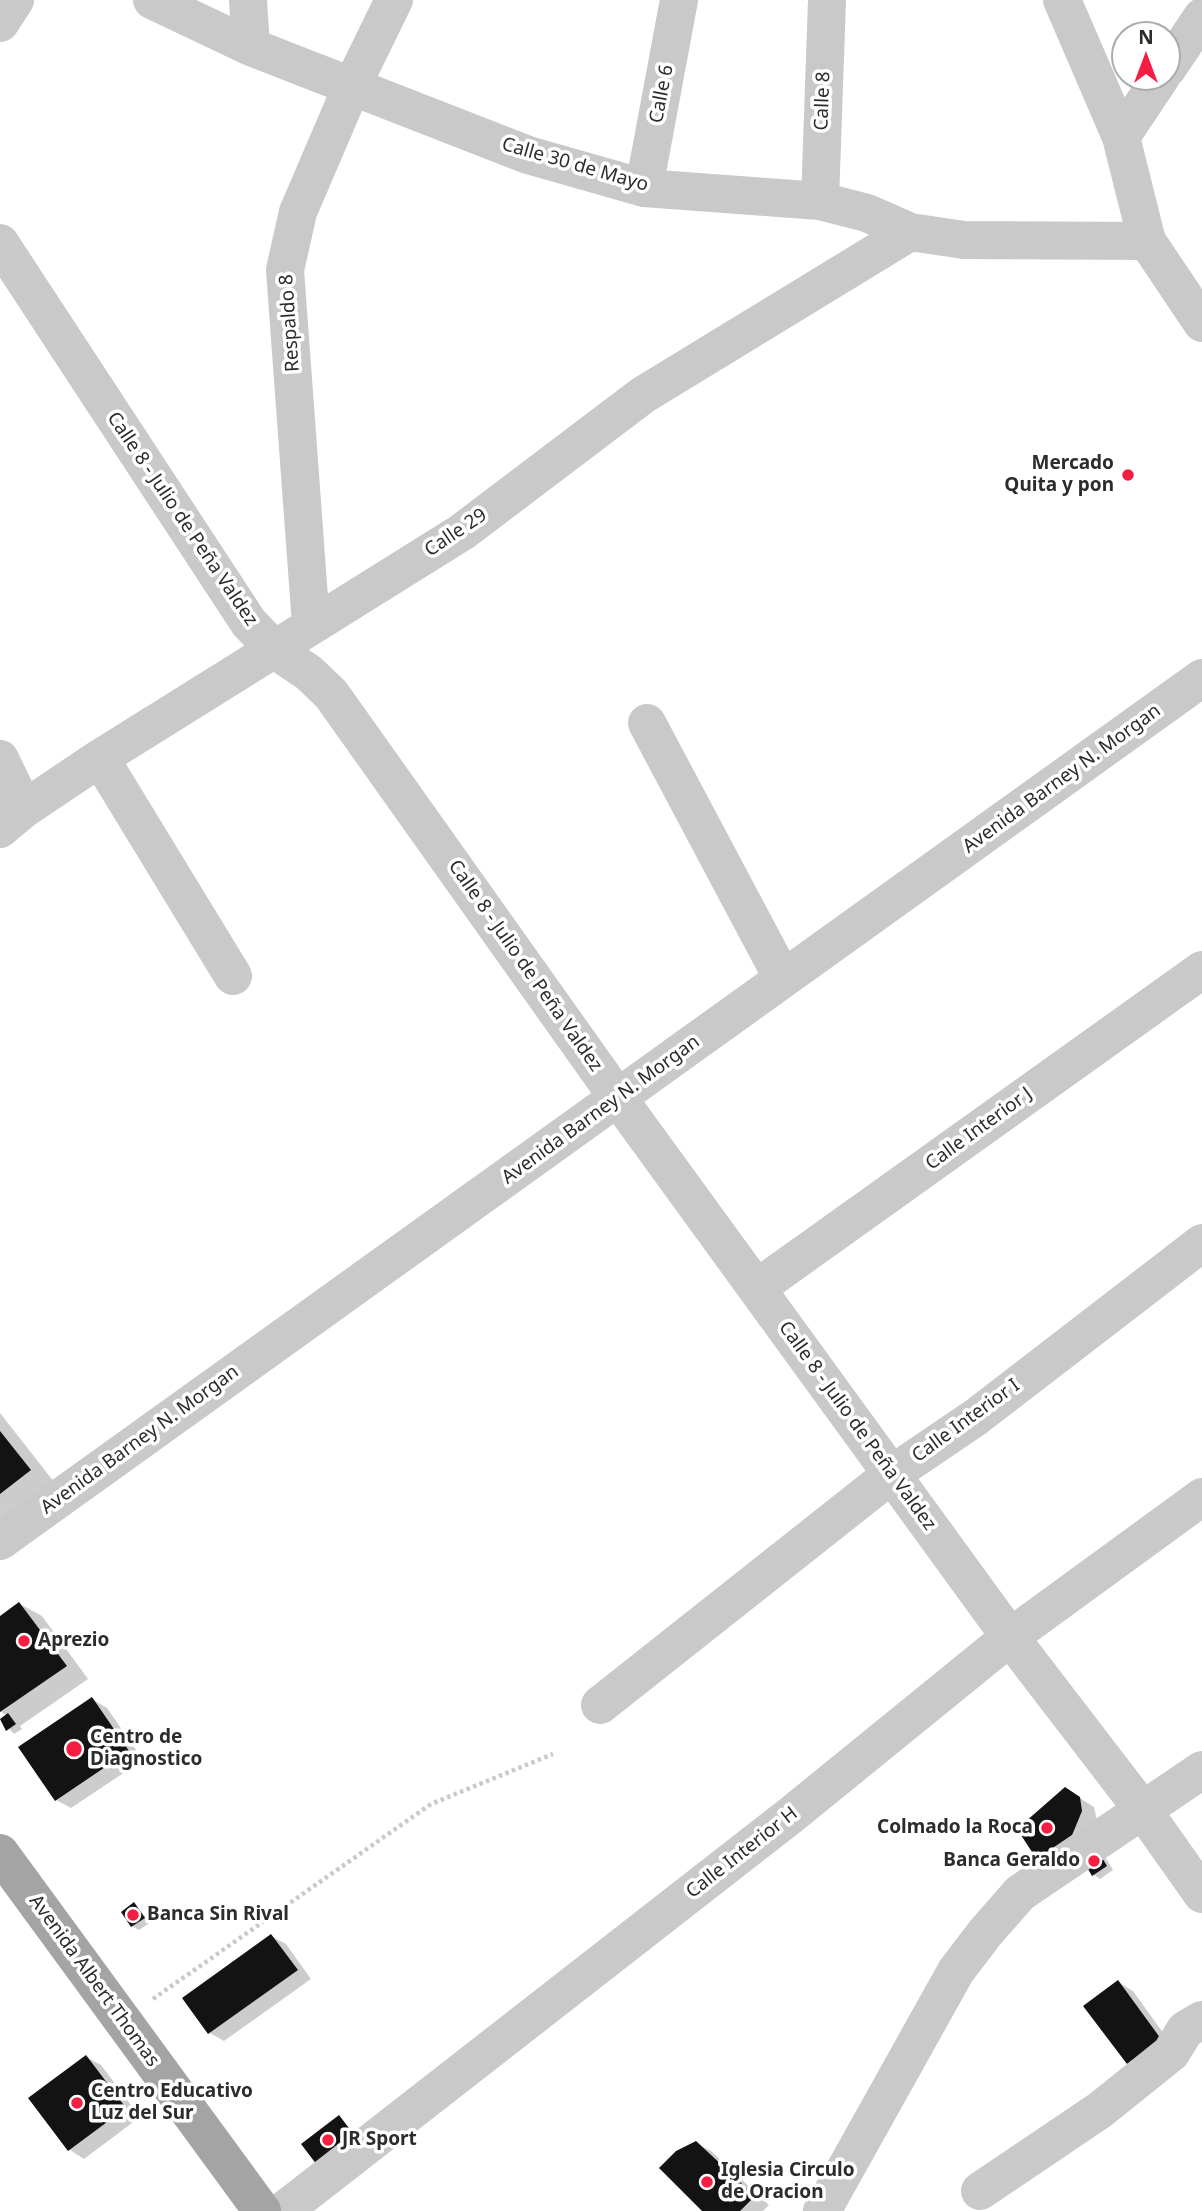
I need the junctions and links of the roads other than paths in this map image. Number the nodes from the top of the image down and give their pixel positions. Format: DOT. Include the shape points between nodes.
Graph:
graph roads {
  1 [pos="15,0"];
  2 [pos="152,0"];
  3 [pos="248,0"];
  4 [pos="394,0"];
  5 [pos="680,0"];
  6 [pos="827,0"];
  7 [pos="1062,0"];
  8 [pos="1202,17"];
  9 [pos="0,23"];
  10 [pos="251,47"];
  11 [pos="1181,48"];
  12 [pos="352,86"];
  13 [pos="1152,91"];
  14 [pos="1121,137"];
  15 [pos="644,188"];
  16 [pos="820,201"];
  17 [pos="909,232"];
  18 [pos="1147,241"];
  19 [pos="0,243"];
  20 [pos="1202,323"];
  21 [pos="311,625"];
  22 [pos="275,650"];
  23 [pos="1202,678"];
  24 [pos="647,723"];
  25 [pos="100,758"];
  26 [pos="0,759"];
  27 [pos="7,822"];
  28 [pos="1202,970"];
  29 [pos="233,975"];
  30 [pos="783,979"];
  31 [pos="618,1098"];
  32 [pos="1202,1243"];
  33 [pos="757,1288"];
  34 [pos="892,1474"];
  35 [pos="1202,1497"];
  36 [pos="0,1541"];
  37 [pos="1010,1637"];
  38 [pos="600,1705"];
  39 [pos="1202,1770"];
  40 [pos="1142,1809"];
  41 [pos="0,1853"];
  42 [pos="1202,1894"];
  43 [pos="1202,2020"];
  44 [pos="980,2191"];
  45 [pos="262,2211"];
  46 [pos="283,2211"];
  47 [pos="822,2211"];
  1 -- 9 [label="street"];
  2 -- 10 [label="street, Calle 30 de Mayo"];
  3 -- 10 [label="street"];
  4 -- 12 [label="street, Respaldo 8"];
  5 -- 15 [label="street, Calle 6"];
  6 -- 16 [label="street, Calle 8"];
  7 -- 14 [label="street"];
  8 -- 11 [label="street"];
  10 -- 12 [label="street, Calle 30 de Mayo"];
  12 -- 15 [label="street, Calle 30 de Mayo" via="528,155"];
  12 -- 21 [label="street, Respaldo 8" via="298,212 285,270"];
  13 -- 14 [label="street"];
  14 -- 18 [label="street"];
  15 -- 16 [label="street, Calle 30 de Mayo"];
  16 -- 17 [label="street, Calle 30 de Mayo" via="867,213"];
  17 -- 18 [label="street, Calle 30 de Mayo" via="964,240"];
  17 -- 21 [label="street, Calle 29" via="643,395 462,532"];
  18 -- 20 [label="street"];
  19 -- 22 [label="street, Calle 8 - Julio de Peña Valdez" via="249,623"];
  21 -- 22 [label="street, Calle 29"];
  22 -- 25 [label="street, Calle 29"];
  22 -- 31 [label="street, Calle 8 - Julio de Peña Valdez" via="331,694"];
  23 -- 30 [label="street, Avenida Barney N. Morgan"];
  24 -- 30 [label="street"];
  25 -- 27 [label="street, Calle 29"];
  25 -- 29 [label="street"];
  26 -- 27 [label="street"];
  28 -- 33 [label="street, Calle Interior J"];
  30 -- 31 [label="street, Avenida Barney N. Morgan"];
  31 -- 33 [label="street, Calle 8 - Julio de Peña Valdez"];
  31 -- 36 [label="street, Avenida Barney N. Morgan"];
  32 -- 34 [label="street, Calle Interior I" via="976,1417"];
  33 -- 34 [label="street, Calle 8 - Julio de Peña Valdez"];
  34 -- 37 [label="street, Calle 8 - Julio de Peña Valdez"];
  34 -- 38 [label="street, Calle Interior I"];
  35 -- 37 [label="street, Calle Interior H"];
  37 -- 40 [label="street, Calle 8 - Julio de Peña Valdez"];
  37 -- 46 [label="street, Calle Interior H" via="791,1815"];
  39 -- 40 [label="street"];
  40 -- 42 [label="street, Calle 8 - Julio de Peña Valdez"];
  40 -- 47 [label="street" via="1020,1893 985,1933 956,1971"];
  41 -- 45 [label="main road, Avenida Albert Thomas"];
  43 -- 44 [label="street" via="1185,2030 1171,2053 1100,2110"];
}
